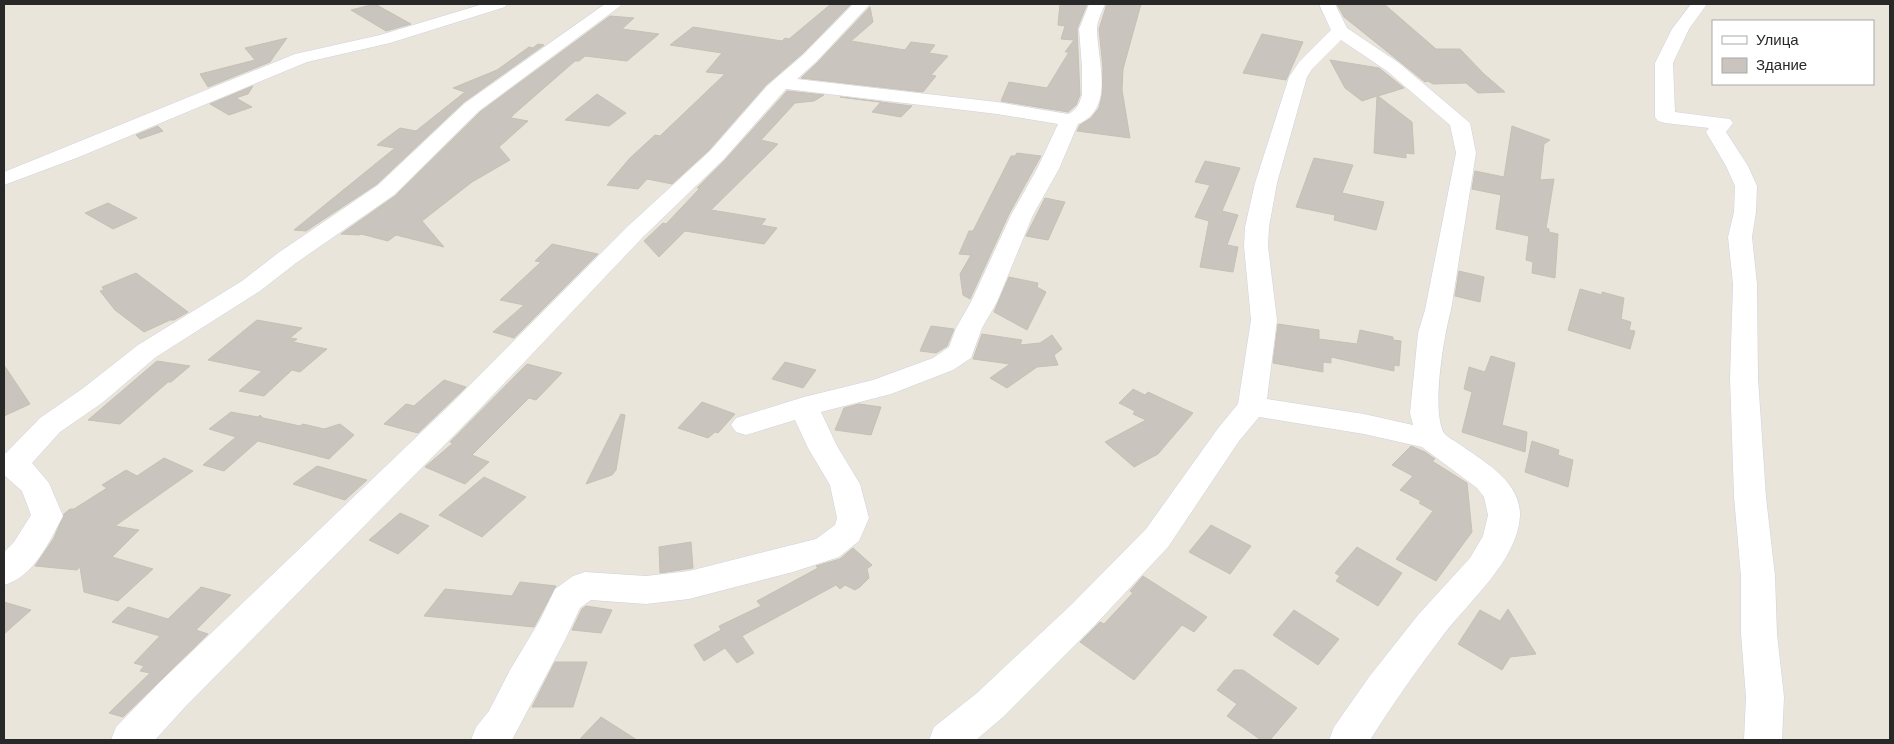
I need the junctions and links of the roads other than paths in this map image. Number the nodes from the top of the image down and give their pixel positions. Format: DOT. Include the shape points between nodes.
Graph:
graph roads {
  1 [pos="499,4"];
  2 [pos="614,4"];
  3 [pos="862,4"];
  4 [pos="1097,4"];
  5 [pos="1327,4"];
  6 [pos="1699,4"];
  7 [pos="1340,31"];
  8 [pos="783,83"];
  9 [pos="1081,119"];
  10 [pos="4,178"];
  11 [pos="1252,406"];
  12 [pos="804,407"];
  13 [pos="746,425"];
  14 [pos="1431,439"];
  15 [pos="8,464"];
  16 [pos="4,572"];
  17 [pos="130,740"];
  18 [pos="490,740"];
  19 [pos="948,740"];
  20 [pos="1348,740"];
  21 [pos="1763,740"];
  1 -- 10 [label="street" via="384,38 301,58"];
  2 -- 15 [label="street" via="472,106 386,190 251,286 148,350 50,425"];
  3 -- 8 [label="street"];
  4 -- 9 [label="street" via="1088,27 1090,103"];
  5 -- 7 [label="street"];
  6 -- 21 [label="street" via="1681,29 1664,63 1665,118 1723,123 1716,132 1746,186 1740,237 1745,284 1744,378 1765,697"];
  7 -- 11 [label="street" via="1298,77 1266,183 1256,246 1264,320"];
  7 -- 14 [label="street" via="1393,67 1460,123 1466,153 1464,169 1428,359 1424,413"];
  8 -- 9 [label="street"];
  8 -- 17 [label="street" via="717,155 635,232 463,409"];
  9 -- 12 [label="street" via="1022,215 961,352 943,364 881,387"];
  11 -- 14 [label="street"];
  11 -- 19 [label="street" via="1157,538 1070,628 990,705"];
  12 -- 13 [label="street"];
  12 -- 18 [label="street" via="845,484 854,518 848,532 827,548 688,585 646,590 585,586 567,599 502,724"];
  14 -- 20 [label="street" via="1488,480 1499,494 1504,515 1499,537 1482,567 1430,625"];
  15 -- 16 [label="street" via="39,492 47,516 26,551"];
}
